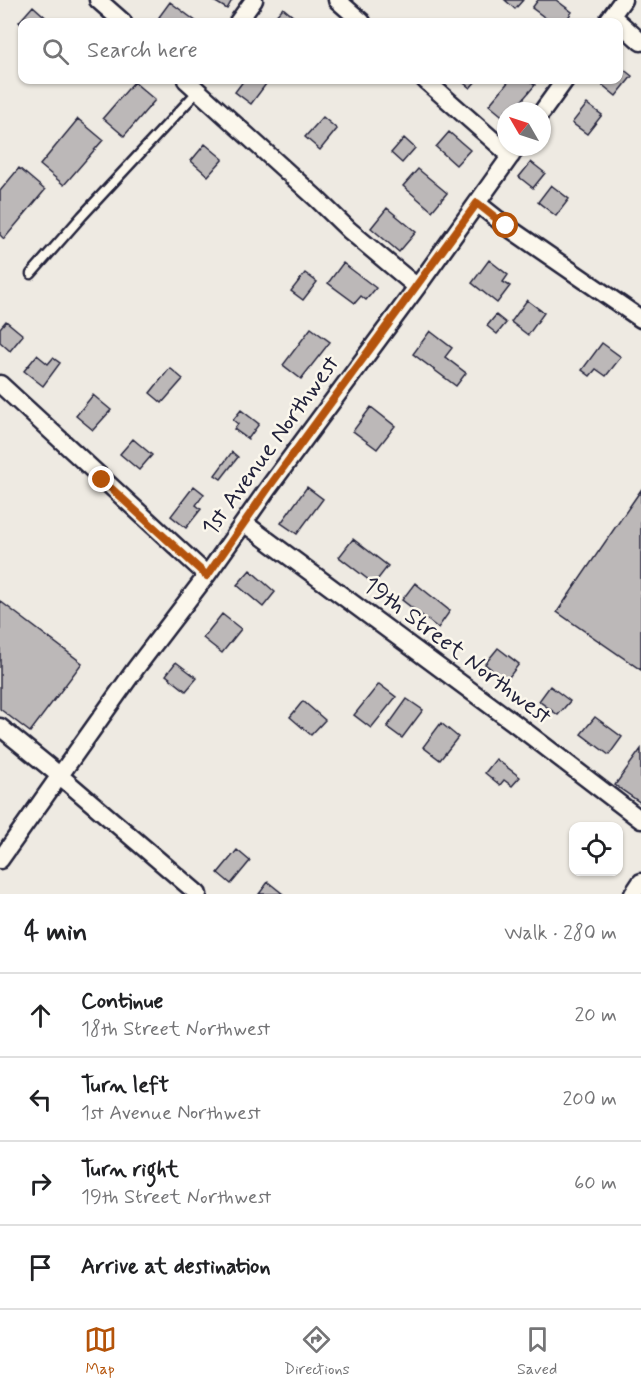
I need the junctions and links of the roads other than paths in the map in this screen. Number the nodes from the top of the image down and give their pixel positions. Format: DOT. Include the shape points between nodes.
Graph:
graph roads {
  1 [pos="98,0"];
  2 [pos="254,0"];
  3 [pos="337,0"];
  4 [pos="623,0"];
  5 [pos="118,18"];
  6 [pos="241,18"];
  7 [pos="357,18"];
  8 [pos="610,18"];
  9 [pos="623,29"];
  10 [pos="641,42"];
  11 [pos="194,84"];
  12 [pos="430,84"];
  13 [pos="562,84"];
  14 [pos="549,102"];
  15 [pos="497,137"];
  16 [pos="510,156"];
  17 [pos="477,203"];
  18 [pos="31,274"];
  19 [pos="417,287"];
  20 [pos="641,319"];
  21 [pos="0,384"];
  22 [pos="244,523"];
  23 [pos="207,576"];
  24 [pos="0,727"];
  25 [pos="59,775"];
  26 [pos="641,820"];
  27 [pos="0,860"];
  28 [pos="641,882"];
  29 [pos="198,894"];
  30 [pos="633,894"];
  1 -- 5 [label="street"];
  2 -- 6 [label="street"];
  3 -- 7 [label="street"];
  4 -- 8 [label="street"];
  9 -- 10 [label="street"];
  11 -- 18 [label="lane"];
  11 -- 19 [label="street" via="349,230"];
  12 -- 15 [label="street"];
  13 -- 14 [label="street"];
  16 -- 17 [label="street, 1st Avenue Northwest"];
  17 -- 19 [label="street, 1st Avenue Northwest"];
  17 -- 20 [label="street"];
  19 -- 22 [label="street, 1st Avenue Northwest"];
  21 -- 23 [label="street"];
  22 -- 23 [label="street, 1st Avenue Northwest"];
  22 -- 26 [label="street, 19th Street Northwest"];
  23 -- 25 [label="street, 1st Avenue Northwest"];
  24 -- 25 [label="street"];
  25 -- 27 [label="street, 1st Avenue Northwest"];
  25 -- 29 [label="street"];
  28 -- 30 [label="street"];
}
